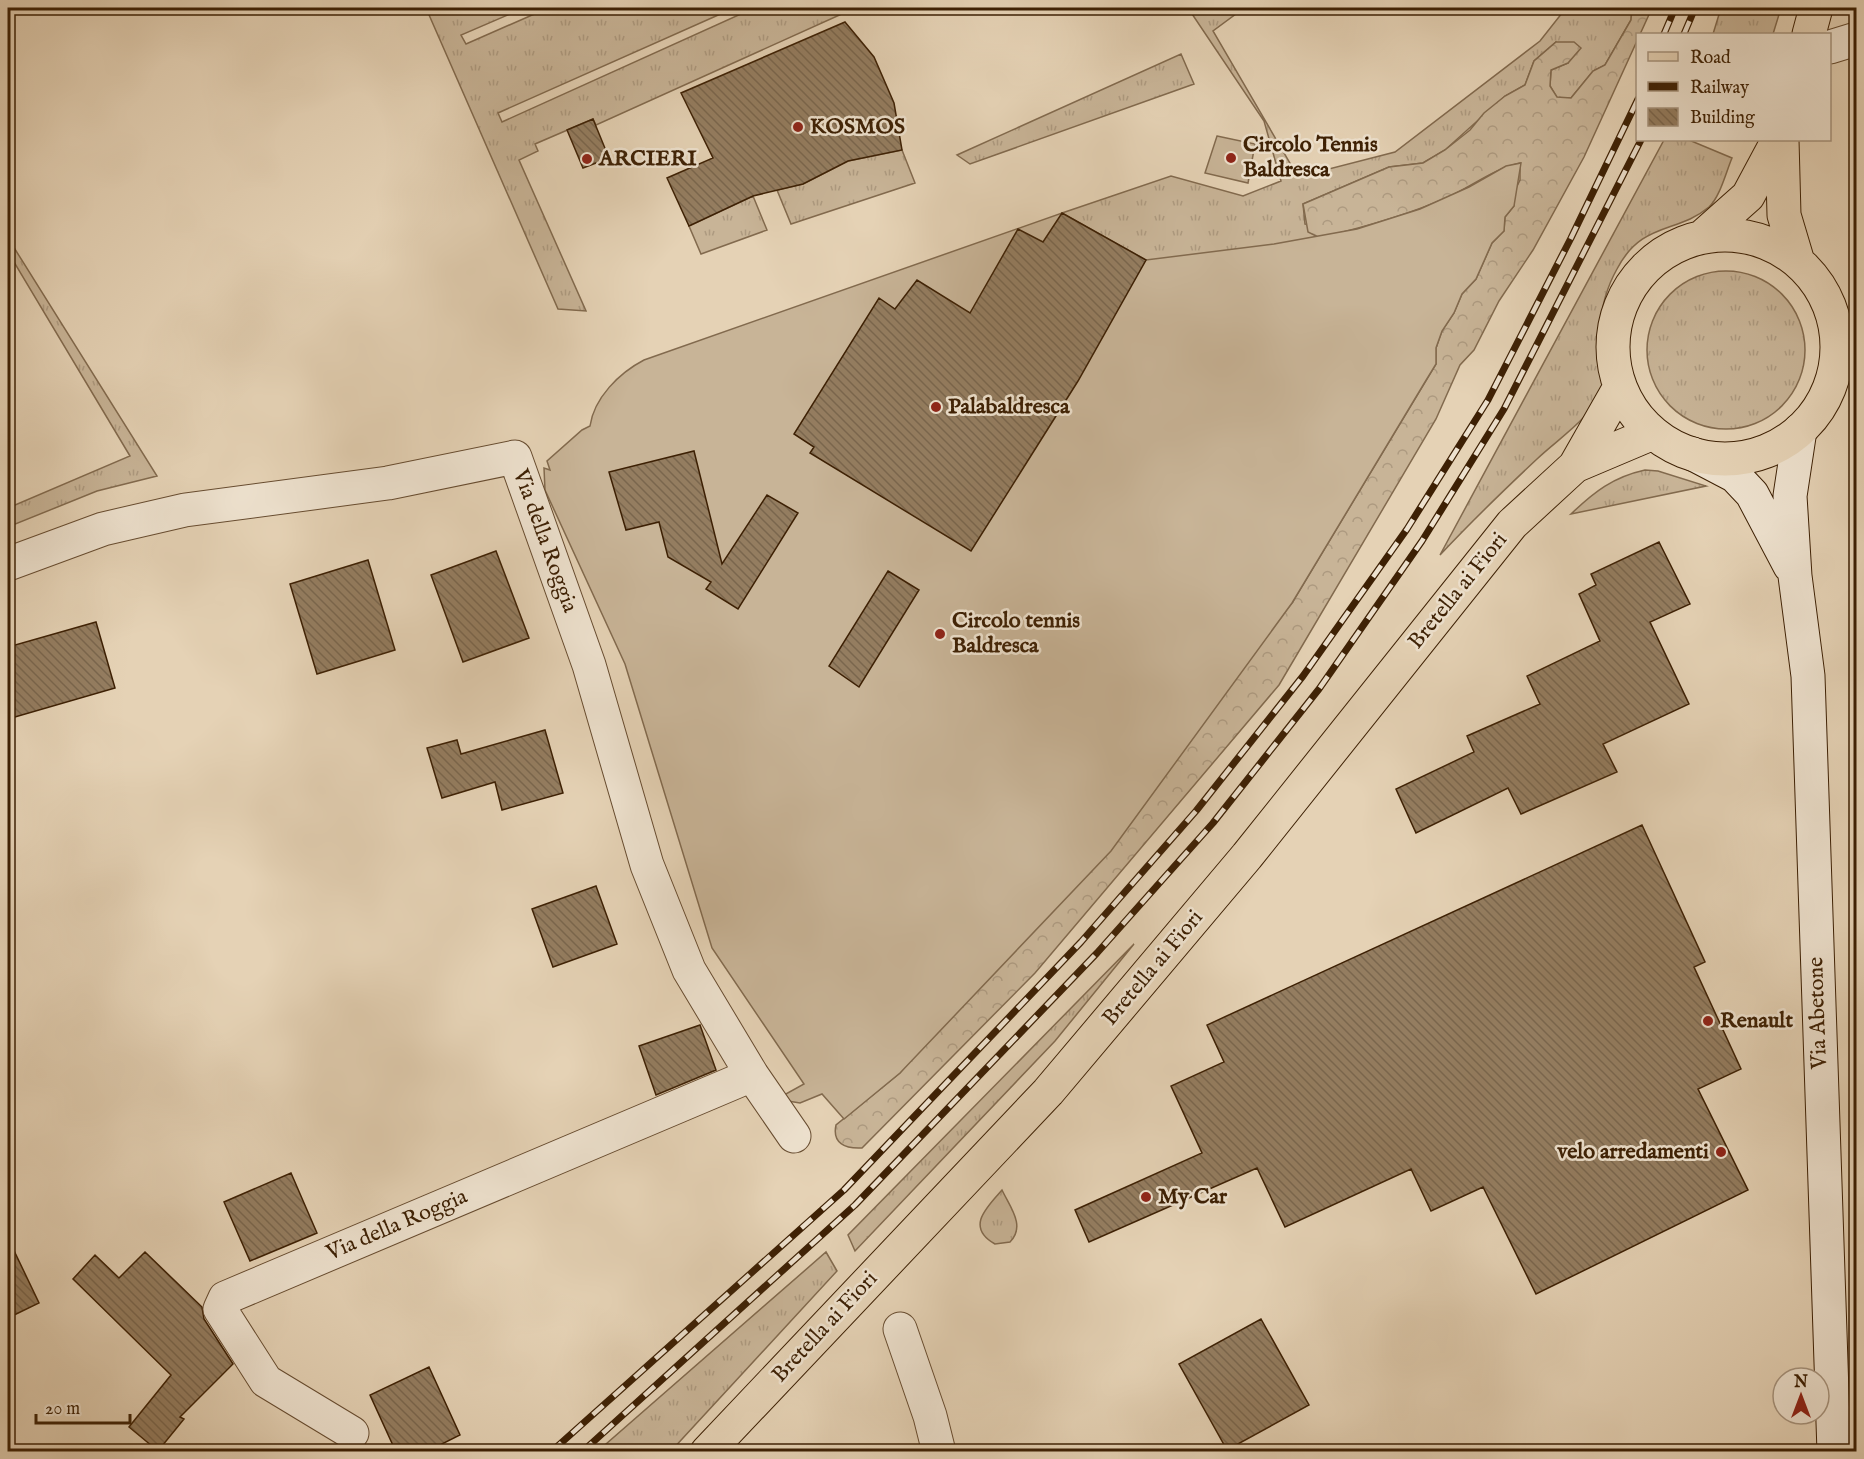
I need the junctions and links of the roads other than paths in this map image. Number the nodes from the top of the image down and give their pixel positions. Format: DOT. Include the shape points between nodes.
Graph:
graph roads {
  1 [pos="1816,8"];
  2 [pos="1809,33"];
  3 [pos="1857,39"];
  4 [pos="1831,47"];
  5 [pos="1779,141"];
  6 [pos="1780,141"];
  7 [pos="1703,236"];
  8 [pos="1798,262"];
  9 [pos="1620,387"];
  10 [pos="1800,430"];
  11 [pos="1653,433"];
  12 [pos="1693,454"];
  13 [pos="1575,466"];
  14 [pos="8,564"];
  15 [pos="1795,576"];
  16 [pos="752,1075"];
  17 [pos="794,1137"];
  18 [pos="900,1329"];
  19 [pos="352,1433"];
  20 [pos="707,1452"];
  21 [pos="939,1452"];
  22 [pos="1834,1452"];
  1 -- 2 [label="main road"];
  3 -- 4 [label="street"];
  5 -- 7 [label="main road" via="1748,196"];
  6 -- 8 [label="main road" via="1784,215"];
  7 -- 8 [label="main road" via="1733,235 1762,241"];
  7 -- 9 [label="main road" via="1666,251 1637,277 1618,311 1612,349"];
  8 -- 10 [label="main road" via="1828,301 1837,332 1837,364 1828,394"];
  9 -- 11 [label="main road" via="1634,412"];
  9 -- 13 [label="main road, Bretella ai Fiori"];
  10 -- 12 [label="main road" via="1786,442 1757,454 1725,459"];
  10 -- 15 [label="street, Via Abetone" via="1790,496"];
  11 -- 12 [label="main road"];
  11 -- 13 [label="main road, Bretella ai Fiori"];
  12 -- 15 [label="street" via="1735,476 1752,494"];
  13 -- 20 [label="main road, Bretella ai Fiori" via="1512,524 1247,856 1048,1092"];
  14 -- 16 [label="street, Via della Roggia" via="103,529 185,510 388,483 515,457 589,665 647,865 689,970"];
  15 -- 22 [label="street, Via Abetone" via="1808,676"];
  16 -- 17 [label="street, Via della Roggia"];
  16 -- 19 [label="street, Via della Roggia" via="225,1298 220,1309 266,1382"];
  18 -- 21 [label="street"];
}
